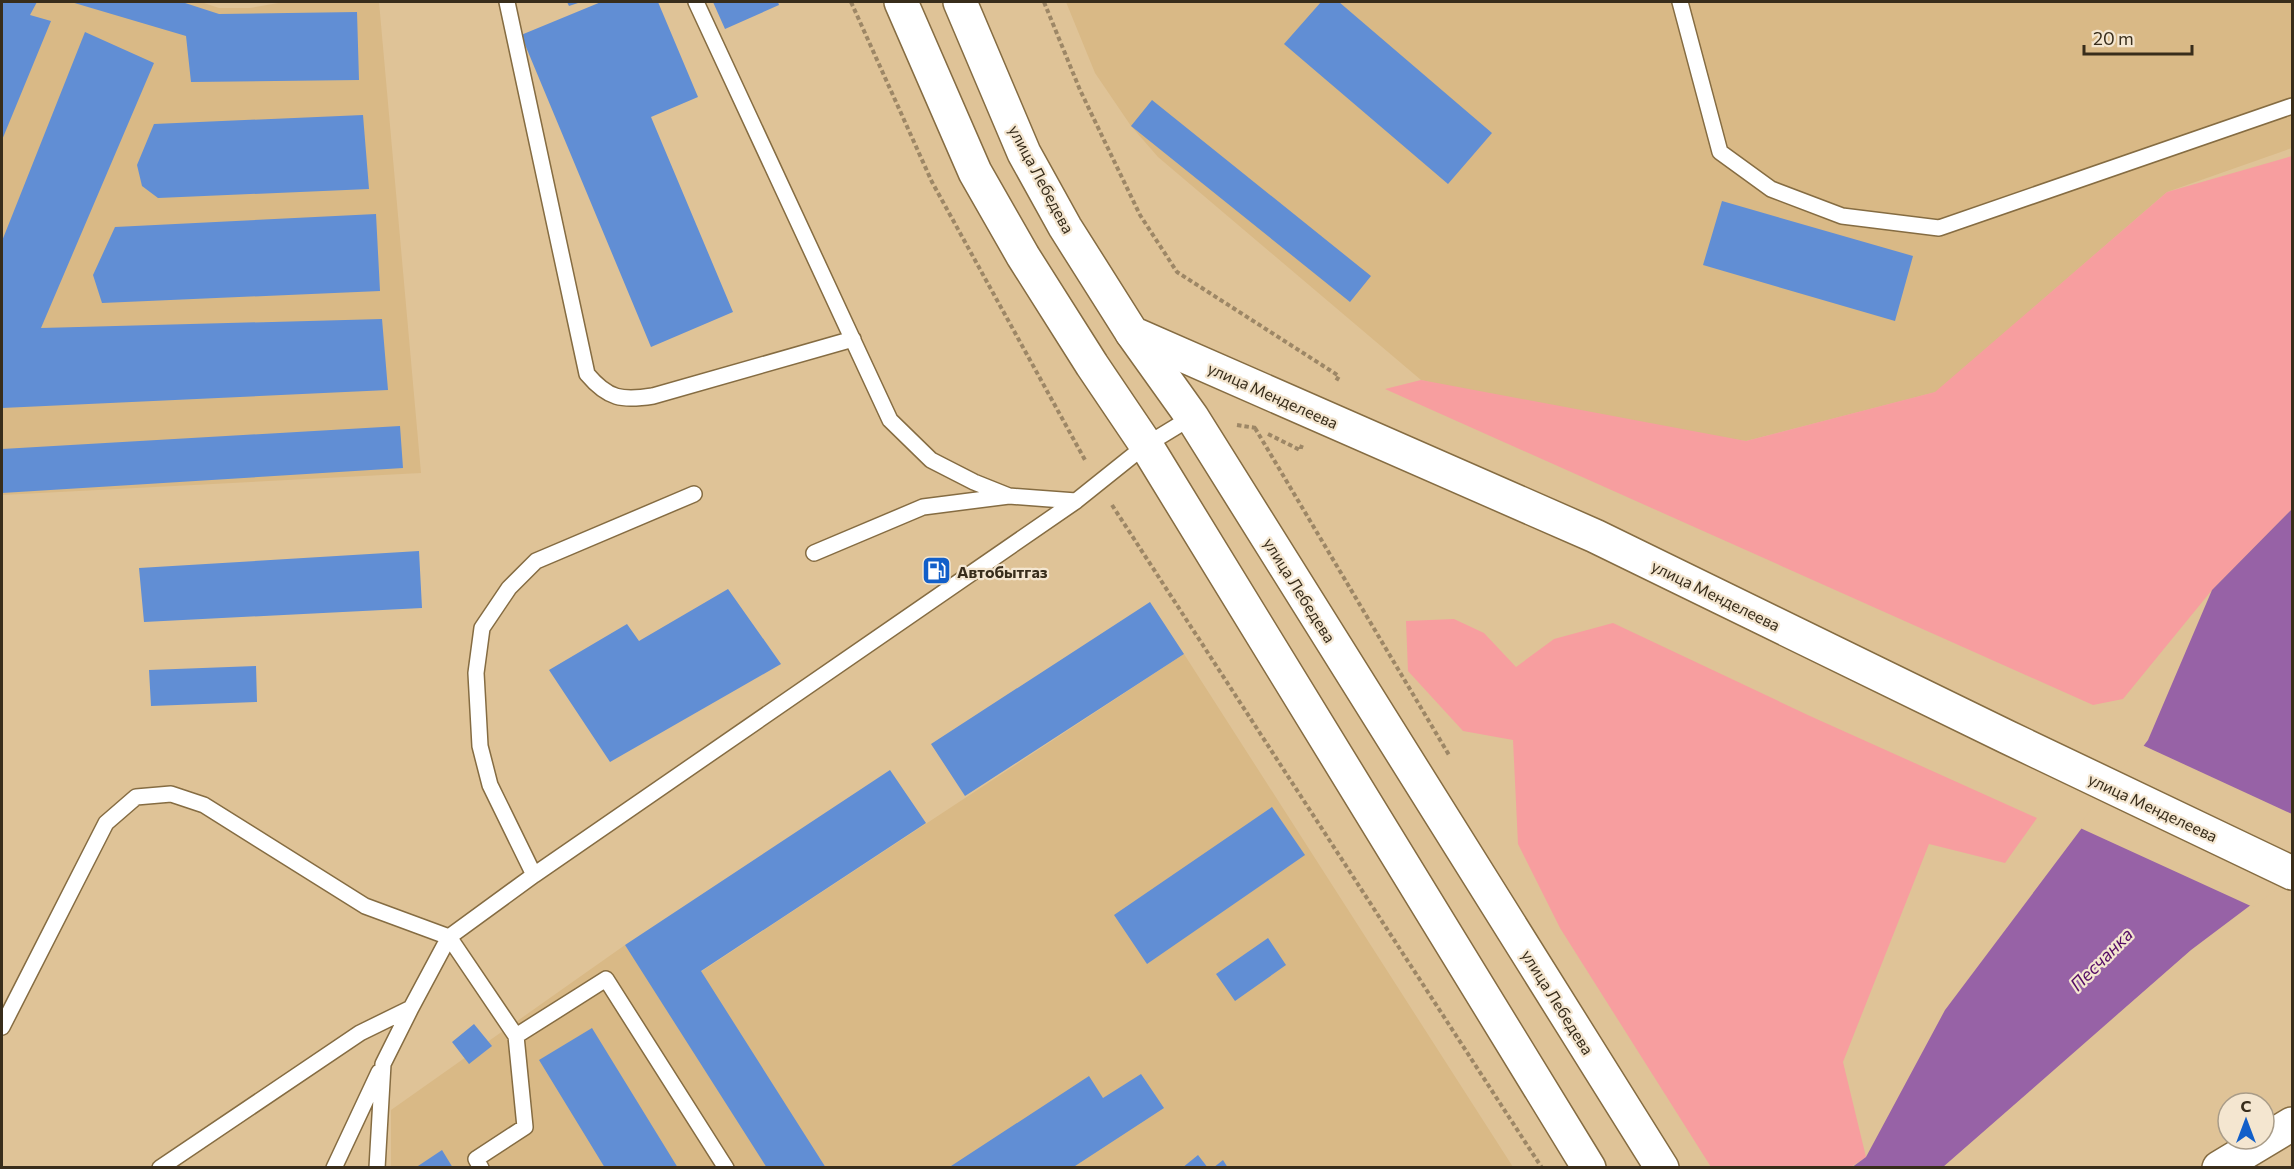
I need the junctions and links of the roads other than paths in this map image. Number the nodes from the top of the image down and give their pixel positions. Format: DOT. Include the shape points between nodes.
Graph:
graph roads {
  1 [pos="507,2"];
  2 [pos="696,2"];
  3 [pos="901,2"];
  4 [pos="960,2"];
  5 [pos="1680,2"];
  6 [pos="2292,106"];
  7 [pos="1132,333"];
  8 [pos="853,339"];
  9 [pos="1192,417"];
  10 [pos="1146,445"];
  11 [pos="694,494"];
  12 [pos="1009,496"];
  13 [pos="1076,501"];
  14 [pos="814,553"];
  15 [pos="2292,873"];
  16 [pos="534,875"];
  17 [pos="449,937"];
  18 [pos="411,1008"];
  19 [pos="2,1027"];
  20 [pos="516,1036"];
  21 [pos="383,1064"];
  22 [pos="2292,1124"];
  23 [pos="160,1167"];
  24 [pos="334,1167"];
  25 [pos="376,1167"];
  26 [pos="481,1167"];
  27 [pos="726,1167"];
  28 [pos="1589,1167"];
  29 [pos="1662,1167"];
  30 [pos="2219,1167"];
  1 -- 8 [label="lane" via="587,374 597,386 612,396 653,396"];
  2 -- 8 [label="lane"];
  3 -- 10 [label="main road" via="975,172 1048,296"];
  4 -- 7 [label="main road, улица Лебедева" via="1024,153"];
  5 -- 6 [label="lane" via="1720,152 1771,189 1842,216 1939,228"];
  7 -- 9 [label="main road, улица Лебедева"];
  7 -- 15 [label="main road, улица Менделеева" via="1595,536"];
  8 -- 12 [label="lane" via="890,420 931,460"];
  9 -- 10 [label="lane"];
  9 -- 29 [label="main road, улица Лебедева"];
  10 -- 13 [label="lane"];
  10 -- 28 [label="main road"];
  11 -- 16 [label="lane" via="536,561 508,588 482,628 476,673 480,746 490,785"];
  12 -- 13 [label="lane"];
  12 -- 14 [label="lane" via="923,507"];
  13 -- 16 [label="lane"];
  16 -- 17 [label="lane"];
  17 -- 18 [label="lane"];
  17 -- 19 [label="lane" via="365,906 204,805 171,794 136,797 106,823"];
  17 -- 20 [label="lane"];
  18 -- 21 [label="lane"];
  18 -- 23 [label="lane" via="360,1034"];
  20 -- 26 [label="lane" via="525,1127 476,1159"];
  20 -- 27 [label="lane" via="606,979"];
  21 -- 24 [label="lane"];
  21 -- 25 [label="lane"];
  22 -- 30 [label="main road"];
}
